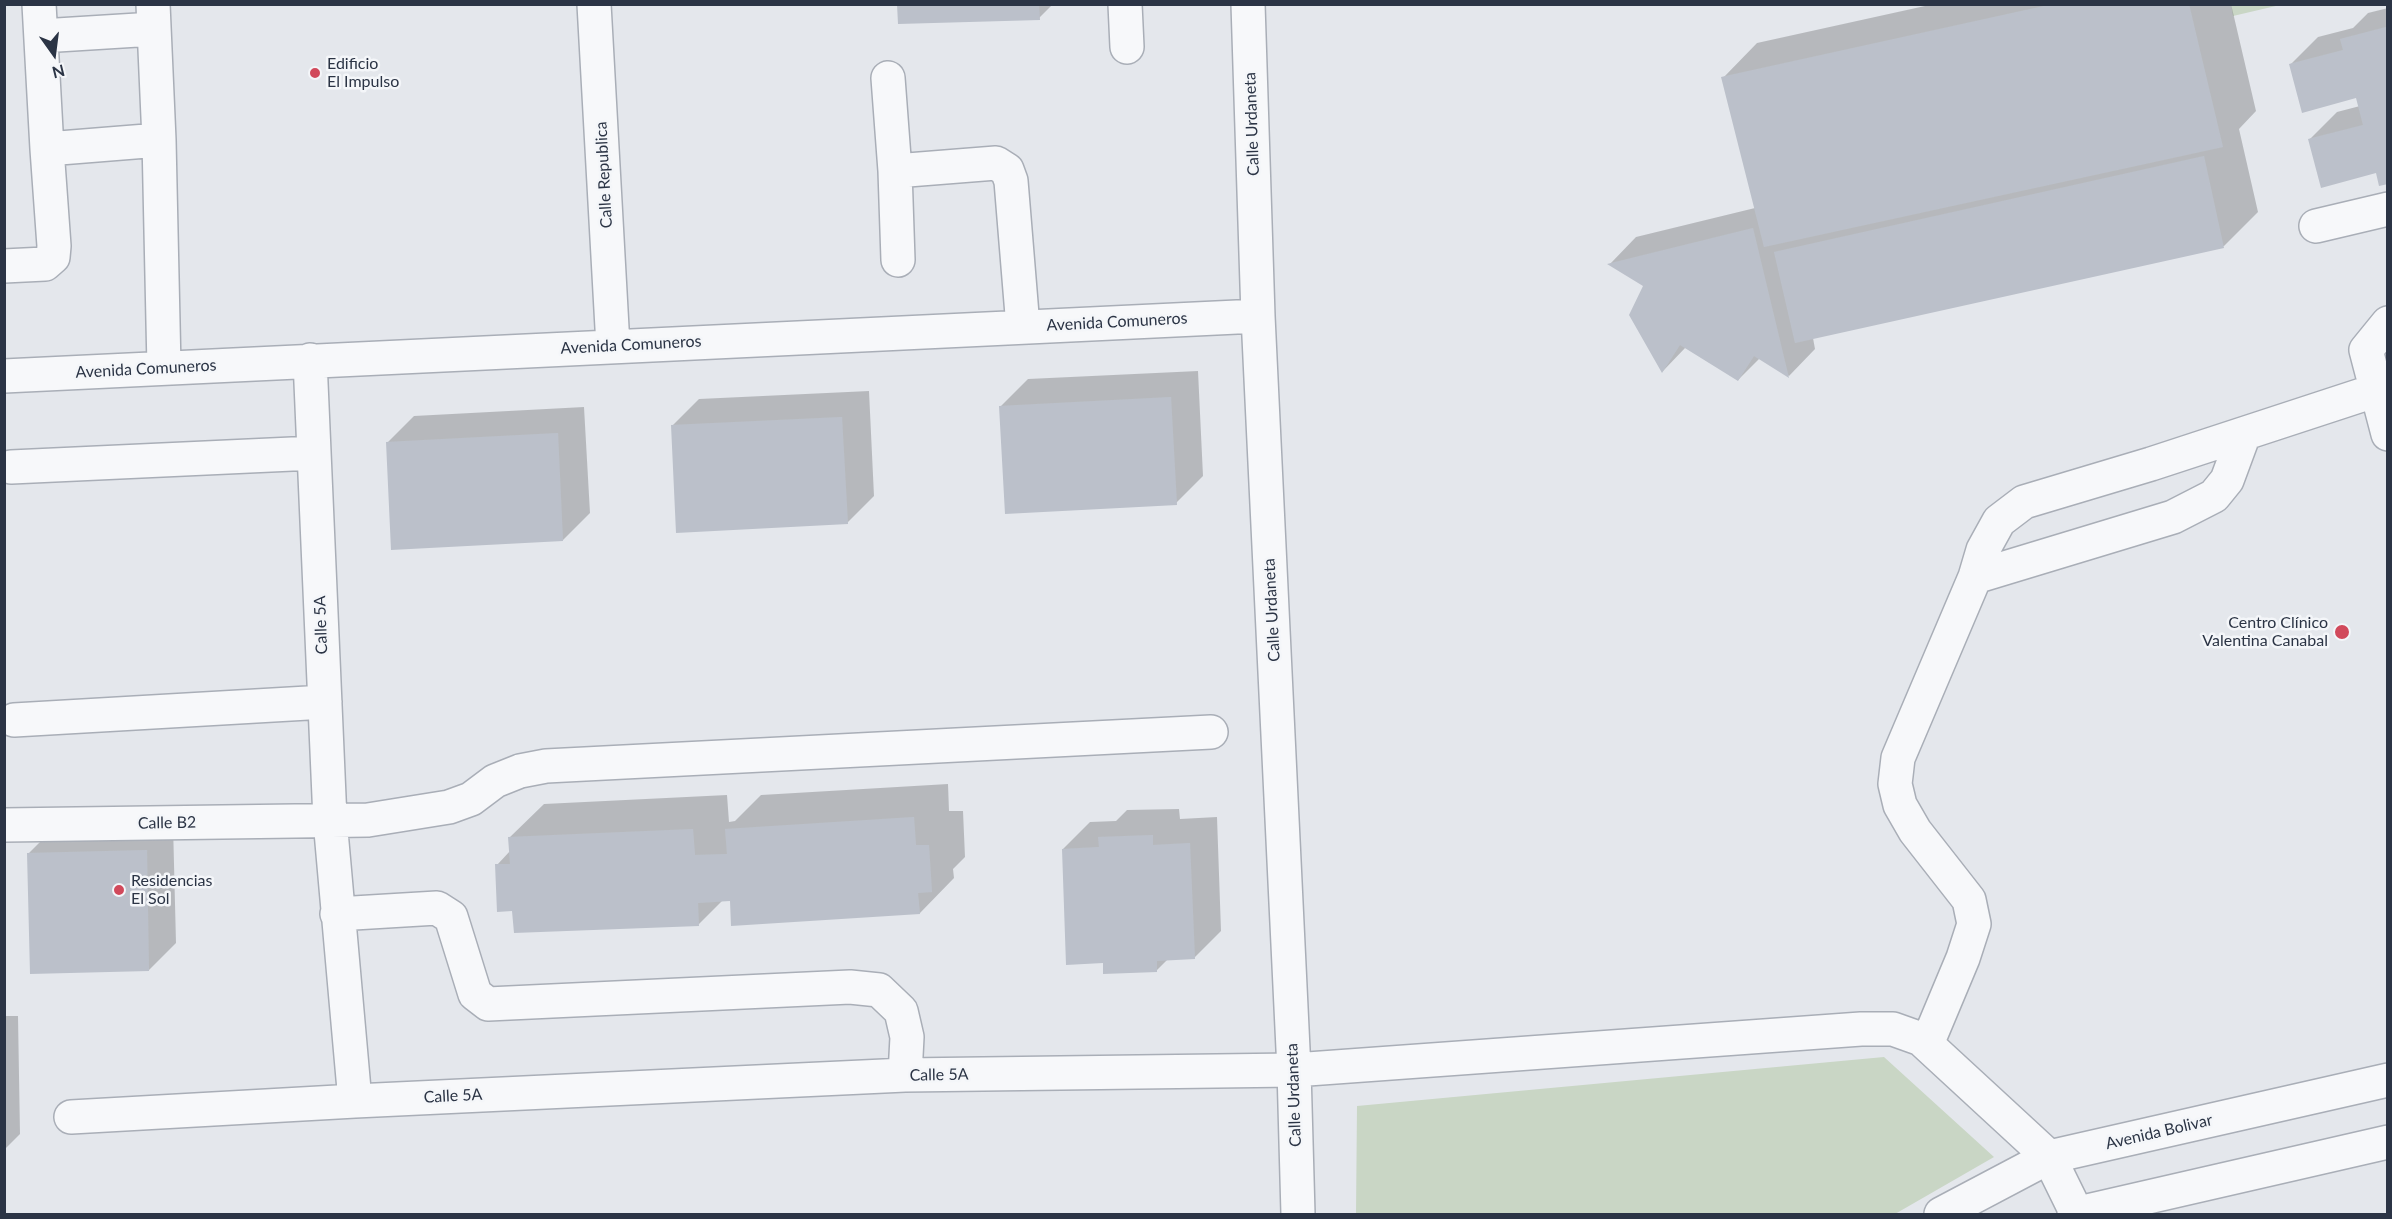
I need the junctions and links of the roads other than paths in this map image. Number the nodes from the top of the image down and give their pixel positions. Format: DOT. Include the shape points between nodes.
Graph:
graph roads {
  1 [pos="594,4"];
  2 [pos="1125,4"];
  3 [pos="1248,4"];
  4 [pos="153,17"];
  5 [pos="40,20"];
  6 [pos="1127,47"];
  7 [pos="888,78"];
  8 [pos="159,140"];
  9 [pos="47,149"];
  10 [pos="895,171"];
  11 [pos="2388,209"];
  12 [pos="2316,226"];
  13 [pos="898,260"];
  14 [pos="4,266"];
  15 [pos="1258,316"];
  16 [pos="2388,323"];
  17 [pos="1023,327"];
  18 [pos="613,346"];
  19 [pos="310,360"];
  20 [pos="164,368"];
  21 [pos="4,376"];
  22 [pos="2377,390"];
  23 [pos="2244,434"];
  24 [pos="2388,434"];
  25 [pos="314,453"];
  26 [pos="10,467"];
  27 [pos="1975,578"];
  28 [pos="325,702"];
  29 [pos="14,720"];
  30 [pos="1210,732"];
  31 [pos="330,820"];
  32 [pos="4,825"];
  33 [pos="337,914"];
  34 [pos="1927,1044"];
  35 [pos="1294,1070"];
  36 [pos="905,1075"];
  37 [pos="2388,1080"];
  38 [pos="355,1101"];
  39 [pos="71,1117"];
  40 [pos="2388,1142"];
  41 [pos="2049,1157"];
  42 [pos="2076,1214"];
  43 [pos="1298,1215"];
  44 [pos="1941,1215"];
  1 -- 18 [label="street, Calle Republica"];
  2 -- 6 [label="street"];
  3 -- 15 [label="street, Calle Urdaneta"];
  4 -- 5 [label="street"];
  4 -- 8 [label="street"];
  5 -- 9 [label="street"];
  7 -- 10 [label="street"];
  8 -- 9 [label="street"];
  8 -- 20 [label="street"];
  9 -- 14 [label="street" via="53,257 45,264"];
  10 -- 13 [label="street"];
  10 -- 17 [label="street" via="996,163 1007,170"];
  11 -- 12 [label="street"];
  15 -- 17 [label="street, Avenida Comuneros"];
  15 -- 35 [label="street, Calle Urdaneta"];
  16 -- 22 [label="street" via="2366,350"];
  17 -- 18 [label="street, Avenida Comuneros"];
  18 -- 19 [label="street, Avenida Comuneros"];
  19 -- 20 [label="street, Avenida Comuneros"];
  19 -- 25 [label="street, Calle 5A"];
  20 -- 21 [label="street, Avenida Comuneros"];
  22 -- 23 [label="street"];
  22 -- 24 [label="street"];
  23 -- 27 [label="street" via="2227,480 2204,501 2173,517"];
  23 -- 27 [label="street" via="2024,502 1999,521 1983,550"];
  25 -- 26 [label="street"];
  25 -- 28 [label="street, Calle 5A"];
  27 -- 34 [label="street" via="1898,758 1895,784 1900,804 1916,831 1969,900 1974,924"];
  28 -- 29 [label="street"];
  28 -- 31 [label="street, Calle 5A"];
  30 -- 31 [label="street, Calle B2" via="546,766 495,781 471,799 449,807 368,820"];
  31 -- 32 [label="street, Calle B2"];
  31 -- 33 [label="street, Calle 5A"];
  33 -- 36 [label="street" via="437,908 451,917 475,994 488,1004 850,987 879,990 901,1011 907,1037"];
  33 -- 38 [label="street, Calle 5A"];
  34 -- 35 [label="street, Calle 5A" via="1893,1029 1861,1029"];
  34 -- 41 [label="street, Calle 5A"];
  35 -- 36 [label="street, Calle 5A"];
  35 -- 43 [label="street, Calle Urdaneta"];
  36 -- 38 [label="street, Calle 5A"];
  37 -- 41 [label="street, Avenida Bolivar"];
  38 -- 39 [label="street"];
  40 -- 42 [label="street"];
  41 -- 42 [label="street"];
  41 -- 44 [label="street, Avenida Bolivar"];
}
